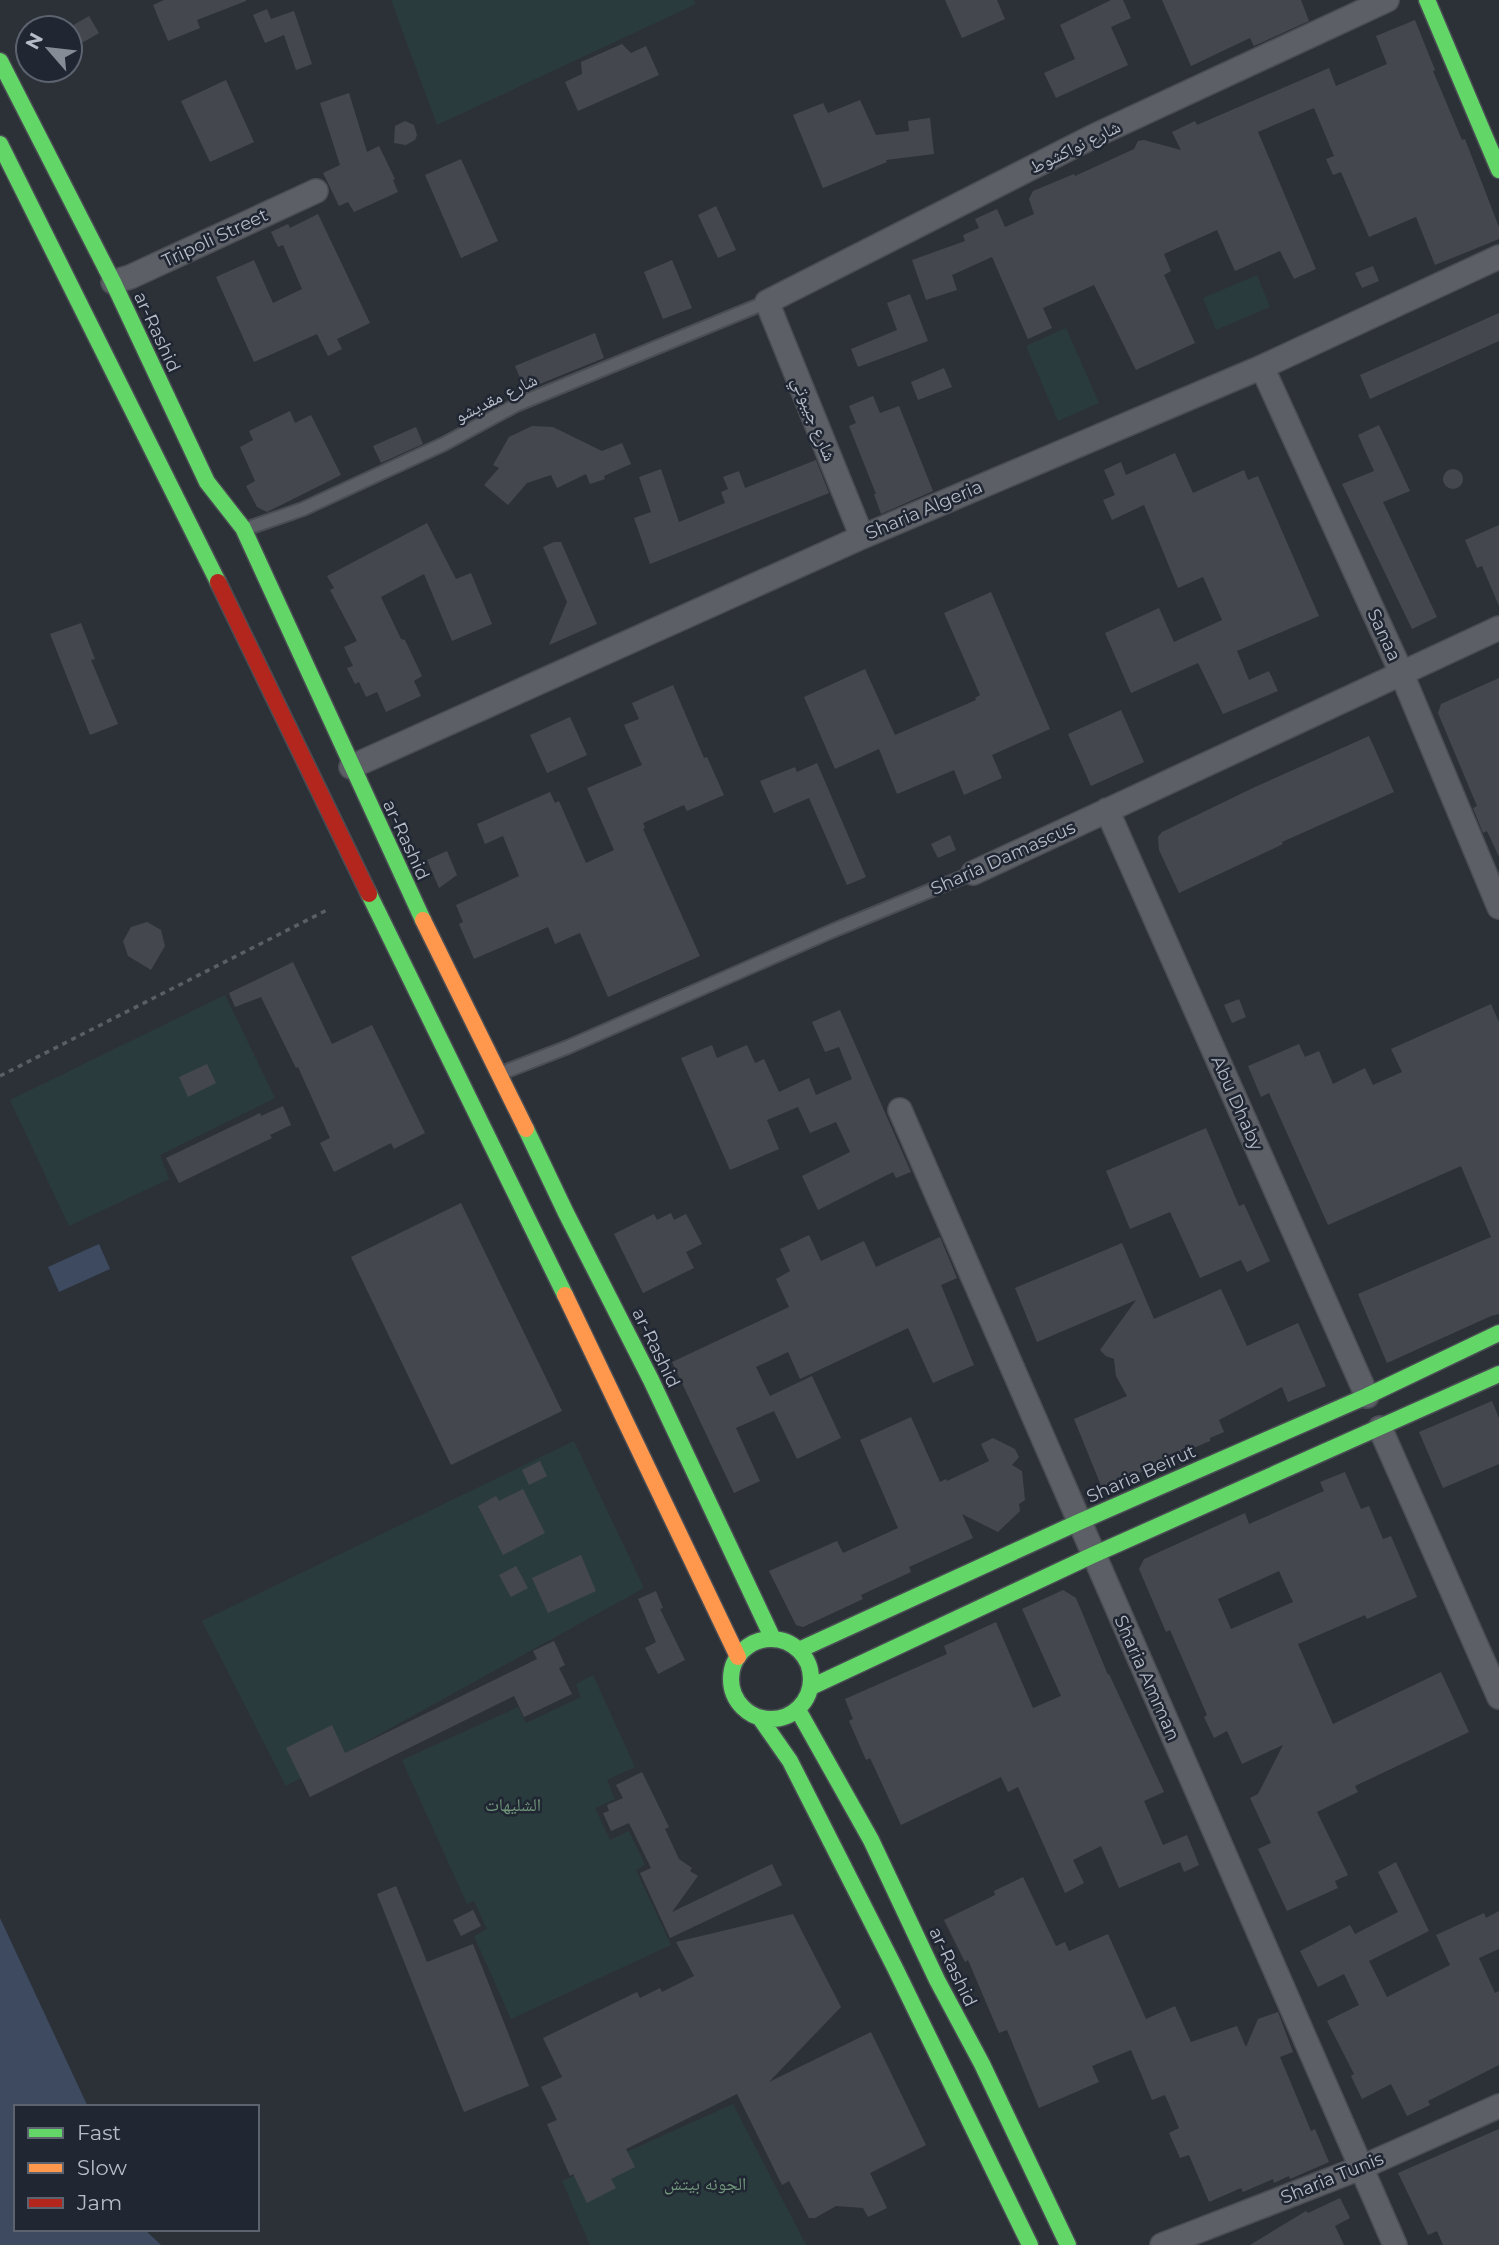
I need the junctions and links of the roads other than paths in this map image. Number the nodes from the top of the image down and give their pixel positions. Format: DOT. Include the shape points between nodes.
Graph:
graph roads {
  1 [pos="1387,0"];
  2 [pos="1427,0"];
  3 [pos="0,61"];
  4 [pos="0,144"];
  5 [pos="1499,170"];
  6 [pos="316,191"];
  7 [pos="1499,257"];
  8 [pos="113,282"];
  9 [pos="767,302"];
  10 [pos="1262,367"];
  11 [pos="243,528"];
  12 [pos="862,537"];
  13 [pos="1499,628"];
  14 [pos="1401,672"];
  15 [pos="351,766"];
  16 [pos="1107,810"];
  17 [pos="973,873"];
  18 [pos="1499,907"];
  19 [pos="500,1073"];
  20 [pos="900,1110"];
  21 [pos="1499,1333"];
  22 [pos="1499,1374"];
  23 [pos="1367,1396"];
  24 [pos="1380,1428"];
  25 [pos="1079,1522"];
  26 [pos="1093,1555"];
  27 [pos="774,1639"];
  28 [pos="799,1650"];
  29 [pos="738,1657"];
  30 [pos="811,1687"];
  31 [pos="1499,1697"];
  32 [pos="798,1710"];
  33 [pos="760,1718"];
  34 [pos="1499,2106"];
  35 [pos="1360,2168"];
  36 [pos="1030,2245"];
  37 [pos="1068,2245"];
  38 [pos="1162,2245"];
  39 [pos="1395,2245"];
  1 -- 9 [label="street, شارع نواكشوط" via="1094,136"];
  2 -- 5 [label="main road"];
  3 -- 8 [label="main road, ar-Rashid"];
  4 -- 29 [label="main road"];
  6 -- 8 [label="street, Tripoli Street"];
  7 -- 10 [label="street, Sharia Algeria"];
  8 -- 11 [label="main road, ar-Rashid" via="207,482"];
  9 -- 11 [label="lane, شارع مقديشو" via="516,405 303,509"];
  9 -- 12 [label="street, شارع جيبوتي"];
  10 -- 12 [label="street, Sharia Algeria"];
  10 -- 14 [label="street, Sanaa"];
  11 -- 15 [label="main road, ar-Rashid"];
  12 -- 15 [label="street, Sharia Algeria"];
  13 -- 14 [label="street, Sharia Damascus"];
  14 -- 16 [label="street, Sharia Damascus"];
  14 -- 18 [label="street, Sanaa"];
  15 -- 19 [label="main road, ar-Rashid"];
  16 -- 17 [label="street, Sharia Damascus"];
  16 -- 23 [label="street, Abu Dhaby"];
  17 -- 19 [label="lane, Sharia Damascus"];
  19 -- 27 [label="main road, ar-Rashid"];
  20 -- 25 [label="street, Sharia Amman"];
  21 -- 23 [label="main road, Sharia Beirut"];
  22 -- 24 [label="main road"];
  23 -- 25 [label="main road, Sharia Beirut"];
  24 -- 26 [label="main road"];
  24 -- 31 [label="street"];
  25 -- 26 [label="street, Sharia Amman"];
  25 -- 28 [label="main road, Sharia Beirut"];
  26 -- 30 [label="main road"];
  26 -- 35 [label="street, Sharia Amman"];
  27 -- 28 [label="main road"];
  27 -- 29 [label="main road" via="760,1640"];
  28 -- 30 [label="main road" via="807,1660"];
  29 -- 33 [label="main road" via="731,1681 733,1693 748,1713"];
  30 -- 32 [label="main road"];
  32 -- 33 [label="main road" via="772,1720"];
  32 -- 37 [label="main road, ar-Rashid" via="871,1840"];
  33 -- 36 [label="main road" via="790,1761"];
  34 -- 35 [label="street, Sharia Tunis"];
  35 -- 38 [label="street, Sharia Tunis"];
  35 -- 39 [label="street, Sharia Amman"];
}
